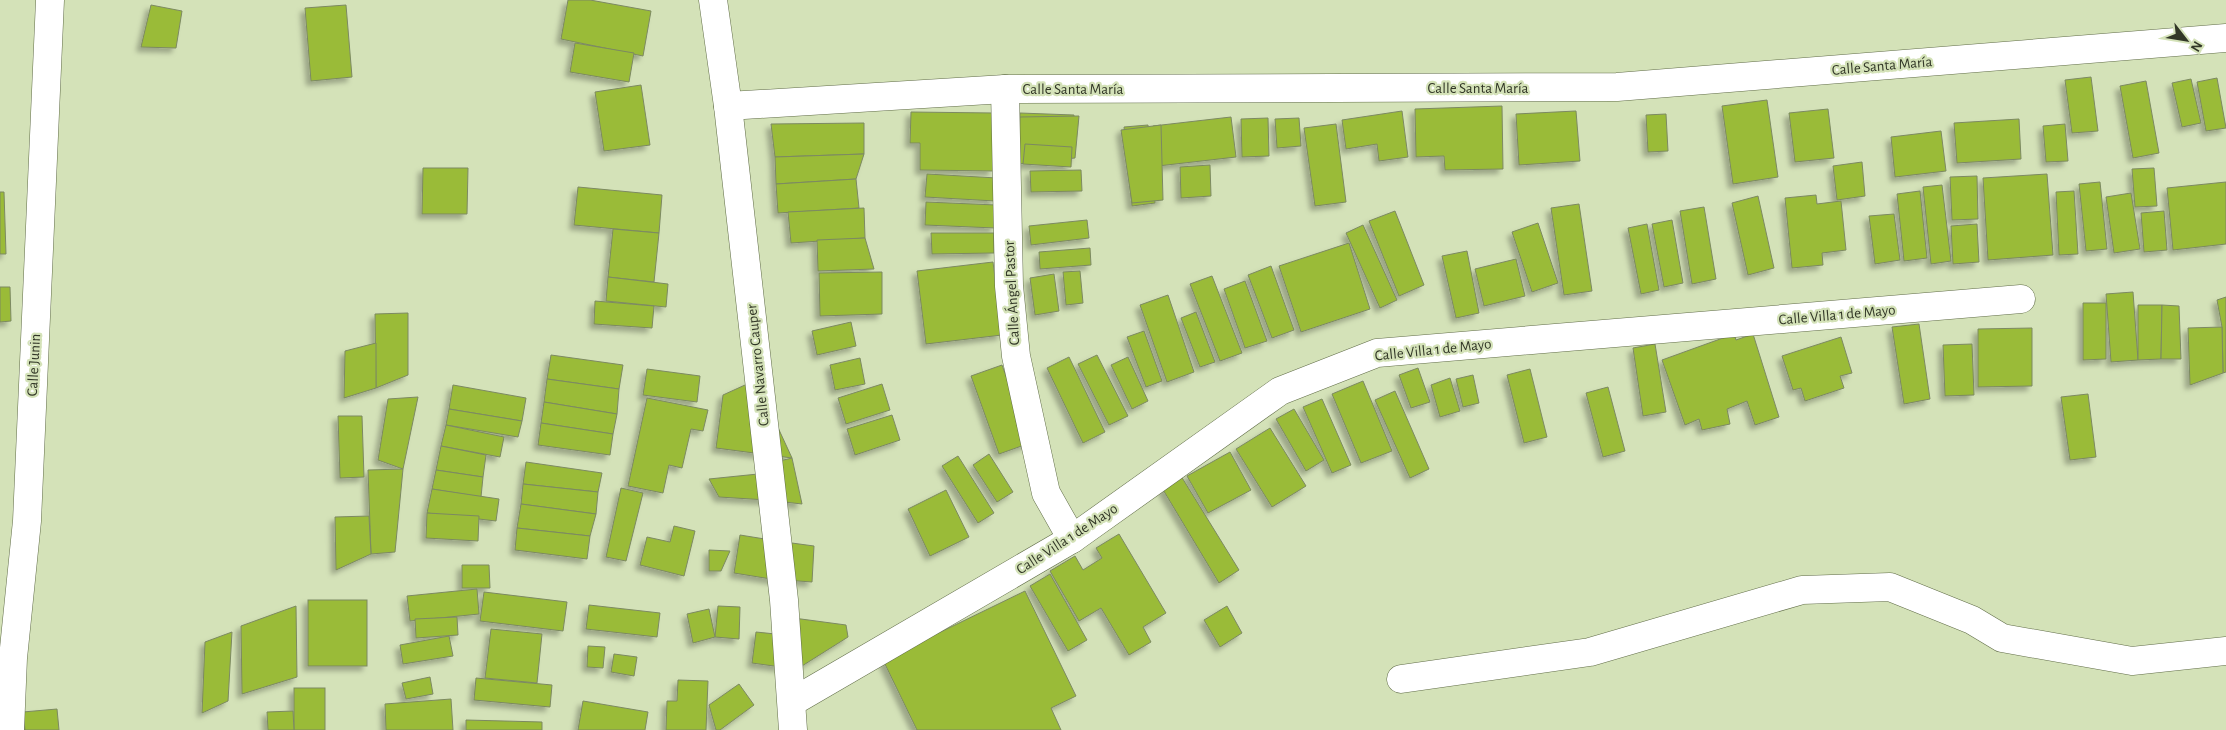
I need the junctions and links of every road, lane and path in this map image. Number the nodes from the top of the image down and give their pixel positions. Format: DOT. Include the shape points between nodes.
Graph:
graph roads {
  1 [pos="50,0"];
  2 [pos="712,0"];
  3 [pos="2226,38"];
  4 [pos="1005,89"];
  5 [pos="728,106"];
  6 [pos="2021,300"];
  7 [pos="1070,535"];
  8 [pos="6,649"];
  9 [pos="2226,651"];
  10 [pos="1401,679"];
  11 [pos="792,702"];
  12 [pos="10,730"];
  13 [pos="793,730"];
  1 -- 8 [label="street, Calle Junin" via="27,521"];
  2 -- 5 [label="street, Calle Navarro Cauper"];
  3 -- 4 [label="street, Calle Santa María" via="1617,87"];
  4 -- 5 [label="street, Calle Santa María"];
  4 -- 7 [label="street, Calle Ángel Pastor" via="1009,286 1016,356 1048,496"];
  5 -- 11 [label="street, Calle Navarro Cauper" via="784,600"];
  6 -- 7 [label="street, Calle Villa 1 de Mayo" via="1377,353 1280,391"];
  7 -- 11 [label="street, Calle Villa 1 de Mayo"];
  8 -- 12 [label="street, Calle Junin"];
  9 -- 10 [label="street" via="2132,661 2002,638 1972,620 1890,587 1802,590 1590,652"];
  11 -- 13 [label="street, Calle Navarro Cauper"];
}
